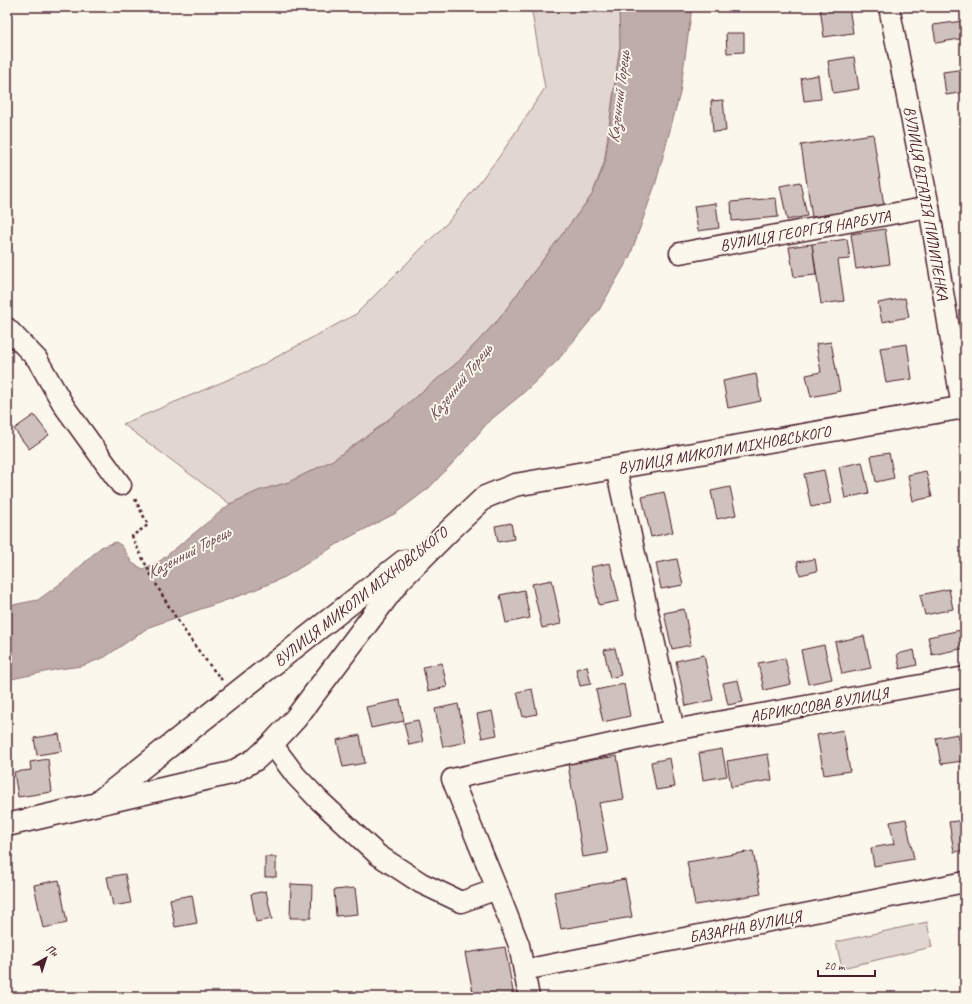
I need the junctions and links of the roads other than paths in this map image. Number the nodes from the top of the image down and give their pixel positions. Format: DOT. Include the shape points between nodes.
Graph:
graph roads {
  1 [pos="889,7"];
  2 [pos="929,207"];
  3 [pos="680,253"];
  4 [pos="7,328"];
  5 [pos="964,413"];
  6 [pos="616,468"];
  7 [pos="121,485"];
  8 [pos="485,497"];
  9 [pos="965,677"];
  10 [pos="674,730"];
  11 [pos="272,744"];
  12 [pos="96,804"];
  13 [pos="7,824"];
  14 [pos="965,882"];
  15 [pos="497,889"];
  16 [pos="524,970"];
  17 [pos="529,997"];
  1 -- 2 [label="street, ВУЛИЦЯ ВІТАЛІЯ ПИЛИПЕНКА"];
  2 -- 3 [label="street, ВУЛИЦЯ ГЕОРГІЯ НАРБУТА"];
  2 -- 5 [label="street, ВУЛИЦЯ ВІТАЛІЯ ПИЛИПЕНКА"];
  4 -- 7 [label="street" via="37,359 64,406"];
  5 -- 6 [label="street, ВУЛИЦЯ МИКОЛИ МІХНОВСЬКОГО"];
  6 -- 8 [label="street, ВУЛИЦЯ МИКОЛИ МІХНОВСЬКОГО" via="515,485"];
  6 -- 10 [label="street"];
  8 -- 11 [label="street, ВУЛИЦЯ МИКОЛИ МІХНОВСЬКОГО" via="399,581 296,718"];
  8 -- 12 [label="street, ВУЛИЦЯ МИКОЛИ МІХНОВСЬКОГО"];
  9 -- 10 [label="street, АБРИКОСОВА ВУЛИЦЯ"];
  10 -- 15 [label="street, АБРИКОСОВА ВУЛИЦЯ" via="452,779"];
  11 -- 12 [label="street, ВУЛИЦЯ МИКОЛИ МІХНОВСЬКОГО" via="256,759 231,773"];
  11 -- 15 [label="street" via="296,776 345,825 378,855 421,883 461,902"];
  12 -- 13 [label="street, ВУЛИЦЯ МИКОЛИ МІХНОВСЬКОГО"];
  14 -- 16 [label="street, БАЗАРНА ВУЛИЦЯ"];
  15 -- 16 [label="street" via="520,945"];
  16 -- 17 [label="street"];
}
